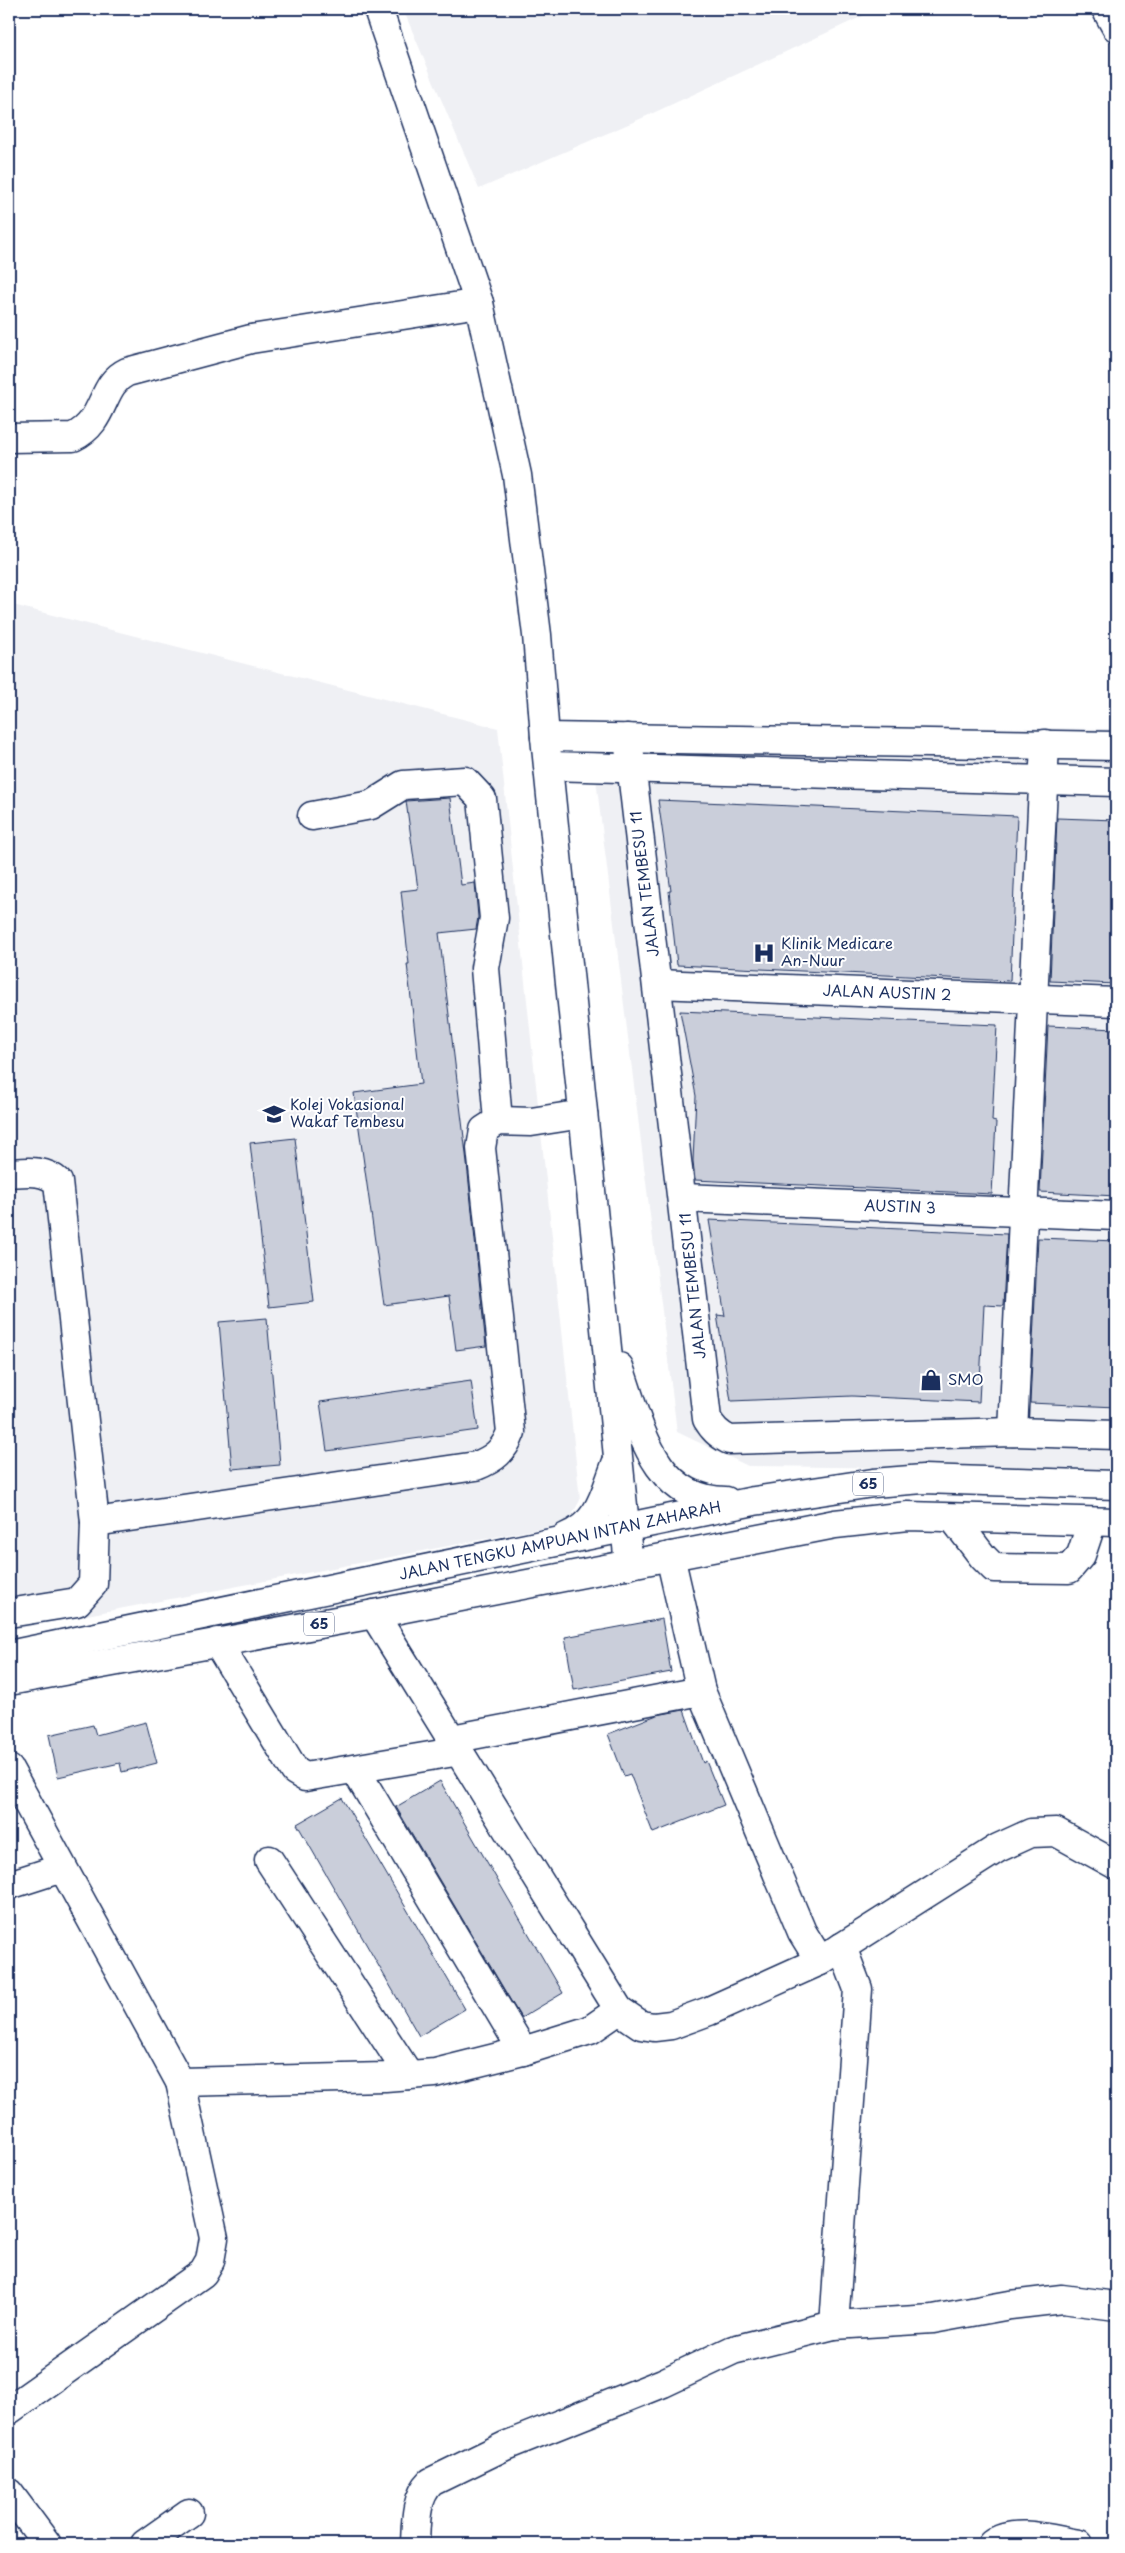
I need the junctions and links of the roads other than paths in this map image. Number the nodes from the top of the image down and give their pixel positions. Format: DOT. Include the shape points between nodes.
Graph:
graph roads {
  1 [pos="378,9"];
  2 [pos="1106,9"];
  3 [pos="1116,27"];
  4 [pos="479,303"];
  5 [pos="9,438"];
  6 [pos="545,736"];
  7 [pos="628,738"];
  8 [pos="1045,744"];
  9 [pos="1116,746"];
  10 [pos="549,766"];
  11 [pos="631,769"];
  12 [pos="1043,779"];
  13 [pos="1116,782"];
  14 [pos="312,816"];
  15 [pos="657,984"];
  16 [pos="1033,999"];
  17 [pos="1116,1002"];
  18 [pos="583,1114"];
  19 [pos="498,1121"];
  20 [pos="9,1173"];
  21 [pos="683,1198"];
  22 [pos="1023,1212"];
  23 [pos="1116,1216"];
  24 [pos="605,1330"];
  25 [pos="1013,1432"];
  26 [pos="1116,1435"];
  27 [pos="618,1459"];
  28 [pos="1116,1485"];
  29 [pos="754,1501"];
  30 [pos="953,1518"];
  31 [pos="95,1522"];
  32 [pos="1104,1522"];
  33 [pos="624,1528"];
  34 [pos="551,1543"];
  35 [pos="670,1556"];
  36 [pos="629,1566"];
  37 [pos="9,1613"];
  38 [pos="374,1614"];
  39 [pos="217,1642"];
  40 [pos="9,1655"];
  41 [pos="9,1680"];
  42 [pos="701,1691"];
  43 [pos="456,1745"];
  44 [pos="9,1769"];
  45 [pos="354,1769"];
  46 [pos="268,1860"];
  47 [pos="1116,1865"];
  48 [pos="62,1868"];
  49 [pos="9,1885"];
  50 [pos="831,1954"];
  51 [pos="619,2010"];
  52 [pos="523,2051"];
  53 [pos="409,2075"];
  54 [pos="180,2082"];
  55 [pos="1116,2306"];
  56 [pos="834,2325"];
  57 [pos="9,2410"];
  58 [pos="9,2493"];
  59 [pos="189,2513"];
  60 [pos="47,2544"];
  61 [pos="144,2544"];
  62 [pos="415,2544"];
  63 [pos="992,2544"];
  64 [pos="1079,2544"];
  1 -- 4 [label="street"];
  2 -- 3 [label="street"];
  4 -- 5 [label="street" via="251,339 127,372 115,379 95,420 82,433 73,437"];
  4 -- 6 [label="street" via="517,475 537,635"];
  6 -- 7 [label="street"];
  6 -- 10 [label="street"];
  7 -- 8 [label="street"];
  7 -- 11 [label="street, JALAN TEMBESU 11"];
  8 -- 9 [label="street"];
  8 -- 12 [label="street"];
  10 -- 11 [label="street"];
  10 -- 18 [label="street"];
  11 -- 12 [label="street"];
  11 -- 15 [label="street, JALAN TEMBESU 11"];
  12 -- 13 [label="street"];
  12 -- 16 [label="street"];
  14 -- 19 [label="street" via="371,805 402,785 465,782 482,799 494,918 485,968"];
  15 -- 16 [label="street, JALAN AUSTIN 2"];
  15 -- 21 [label="street, JALAN TEMBESU 11"];
  16 -- 17 [label="street, JALAN AUSTIN 2"];
  16 -- 22 [label="street"];
  18 -- 19 [label="street" via="531,1122"];
  18 -- 24 [label="street"];
  19 -- 31 [label="street" via="484,1130 481,1148 511,1432 495,1458 476,1466"];
  20 -- 31 [label="street" via="40,1172 51,1175 58,1182"];
  21 -- 22 [label="street, AUSTIN 3"];
  21 -- 25 [label="street, JALAN TEMBESU 11" via="707,1418 718,1434 728,1440"];
  22 -- 23 [label="street, AUSTIN 3"];
  22 -- 25 [label="street"];
  24 -- 27 [label="street"];
  24 -- 29 [label="street" via="651,1456 662,1472 688,1494 712,1501"];
  25 -- 26 [label="street, JALAN TEMBESU 11"];
  27 -- 33 [label="street"];
  27 -- 34 [label="street" via="597,1512 582,1530"];
  28 -- 29 [label="street, JALAN TENGKU AMPUAN INTAN ZAHARAH / 65" via="923,1479"];
  29 -- 33 [label="street, JALAN TENGKU AMPUAN INTAN ZAHARAH / 65"];
  30 -- 32 [label="street, 65"];
  30 -- 32 [label="street" via="994,1568 1069,1569"];
  30 -- 35 [label="street, 65" via="908,1516 835,1524"];
  31 -- 37 [label="street" via="93,1584 77,1602"];
  33 -- 34 [label="street, JALAN TENGKU AMPUAN INTAN ZAHARAH / 65"];
  33 -- 36 [label="street"];
  34 -- 40 [label="street, JALAN TENGKU AMPUAN INTAN ZAHARAH / 65"];
  35 -- 36 [label="street, 65"];
  35 -- 42 [label="street"];
  36 -- 38 [label="street, 65"];
  38 -- 39 [label="street, 65"];
  38 -- 43 [label="street"];
  39 -- 41 [label="street, 65"];
  39 -- 45 [label="street" via="295,1771 304,1776"];
  42 -- 43 [label="street"];
  42 -- 50 [label="street" via="802,1932"];
  43 -- 45 [label="street"];
  43 -- 51 [label="street"];
  44 -- 48 [label="street"];
  45 -- 52 [label="street"];
  46 -- 53 [label="street"];
  47 -- 50 [label="street" via="1056,1832 1031,1833 998,1848"];
  48 -- 49 [label="street"];
  48 -- 54 [label="street"];
  50 -- 51 [label="street" via="709,2011 671,2025 641,2025"];
  50 -- 56 [label="street" via="858,1989"];
  51 -- 52 [label="street" via="590,2030"];
  52 -- 53 [label="street" via="435,2073"];
  53 -- 54 [label="street"];
  54 -- 57 [label="street" via="214,2238 210,2262 192,2281"];
  55 -- 56 [label="street" via="1062,2299 933,2319"];
  56 -- 62 [label="street" via="733,2350 663,2383 505,2446 438,2478 426,2487 419,2502"];
  58 -- 60 [label="street"];
  59 -- 61 [label="street"];
  63 -- 64 [label="street" via="1014,2536"];
}
